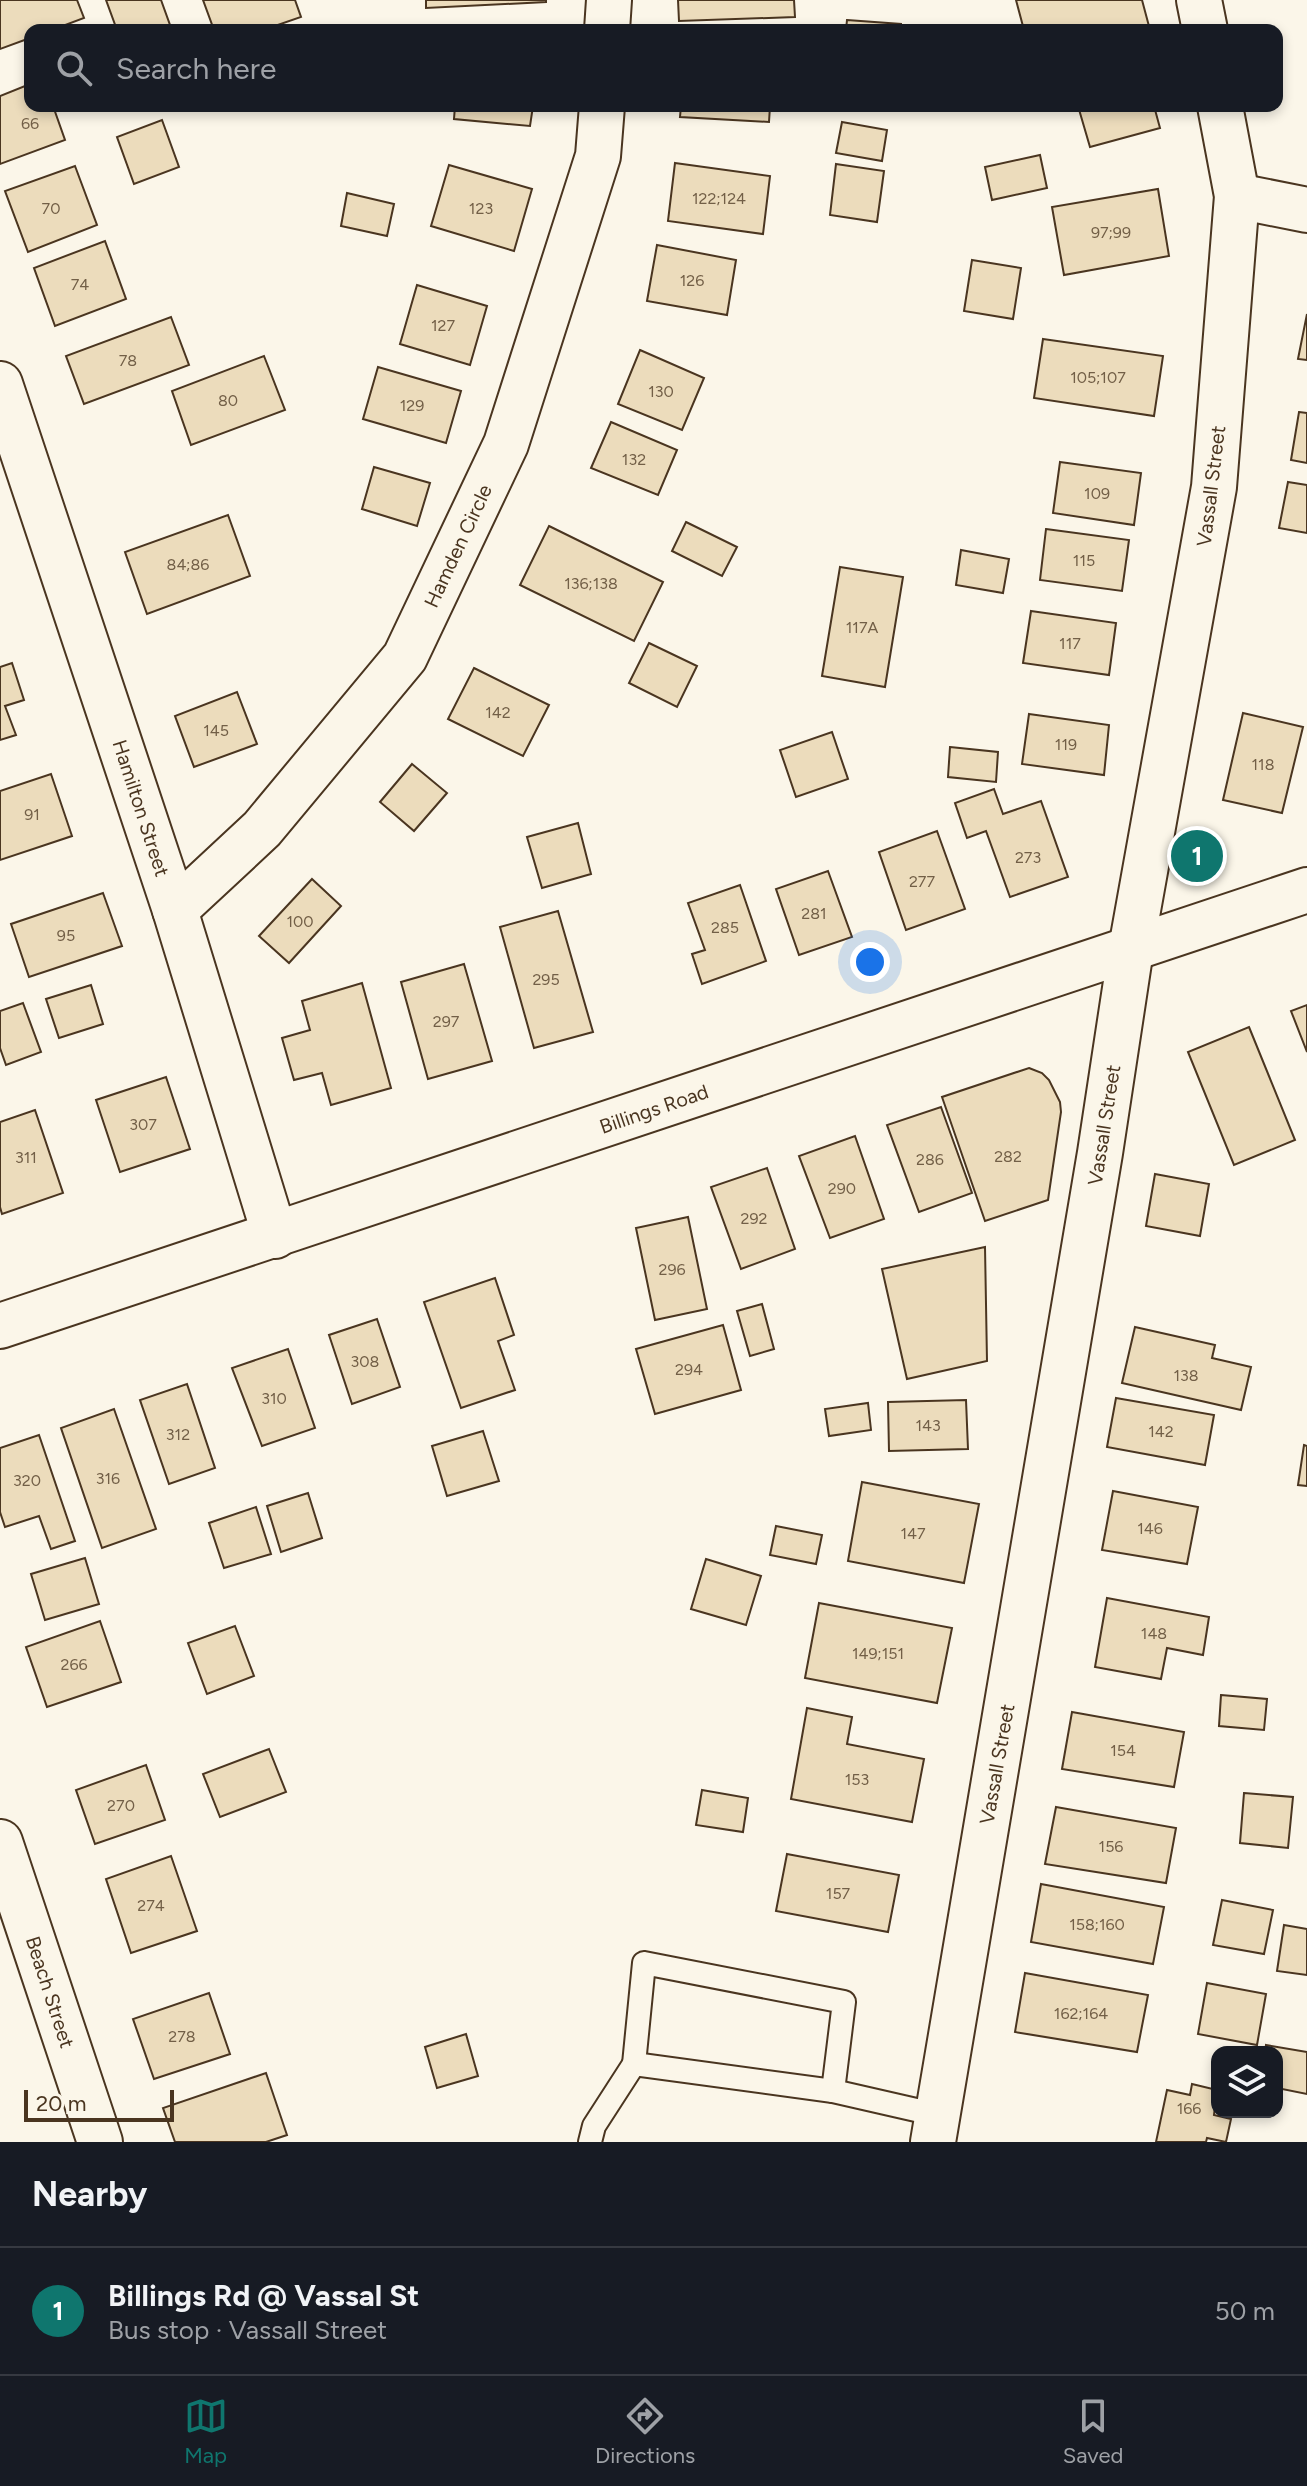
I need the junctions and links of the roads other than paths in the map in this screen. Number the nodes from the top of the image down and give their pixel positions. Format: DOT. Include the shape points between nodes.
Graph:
graph roads {
  1 [pos="609,0"];
  2 [pos="1199,0"];
  3 [pos="607,24"];
  4 [pos="1204,24"];
  5 [pos="602,112"];
  6 [pos="1221,112"];
  7 [pos="1237,196"];
  8 [pos="1307,210"];
  9 [pos="0,384"];
  10 [pos="1307,890"];
  11 [pos="175,910"];
  12 [pos="1131,949"];
  13 [pos="275,1236"];
  14 [pos="0,1326"];
  15 [pos="0,1842"];
  16 [pos="634,2064"];
  17 [pos="833,2091"];
  18 [pos="935,2129"];
  19 [pos="100,2142"];
  20 [pos="590,2142"];
  1 -- 3 [label="street"];
  2 -- 4 [label="street"];
  5 -- 11 [label="street, Hamden Circle" via="598,156 506,444 405,657 262,829"];
  6 -- 7 [label="street, Vassall Street"];
  7 -- 8 [label="street"];
  7 -- 12 [label="street, Vassall Street" via="1214,487"];
  9 -- 11 [label="street, Hamilton Street"];
  10 -- 12 [label="street, Billings Road"];
  11 -- 13 [label="street, Hamilton Street"];
  12 -- 13 [label="street, Billings Road"];
  12 -- 18 [label="street, Vassall Street"];
  13 -- 14 [label="street, Billings Road"];
  15 -- 19 [label="street, Beach Street"];
  16 -- 17 [label="lane"];
  16 -- 17 [label="lane" via="644,1963 844,2002"];
  16 -- 20 [label="lane" via="594,2126"];
  17 -- 18 [label="lane"];
}
